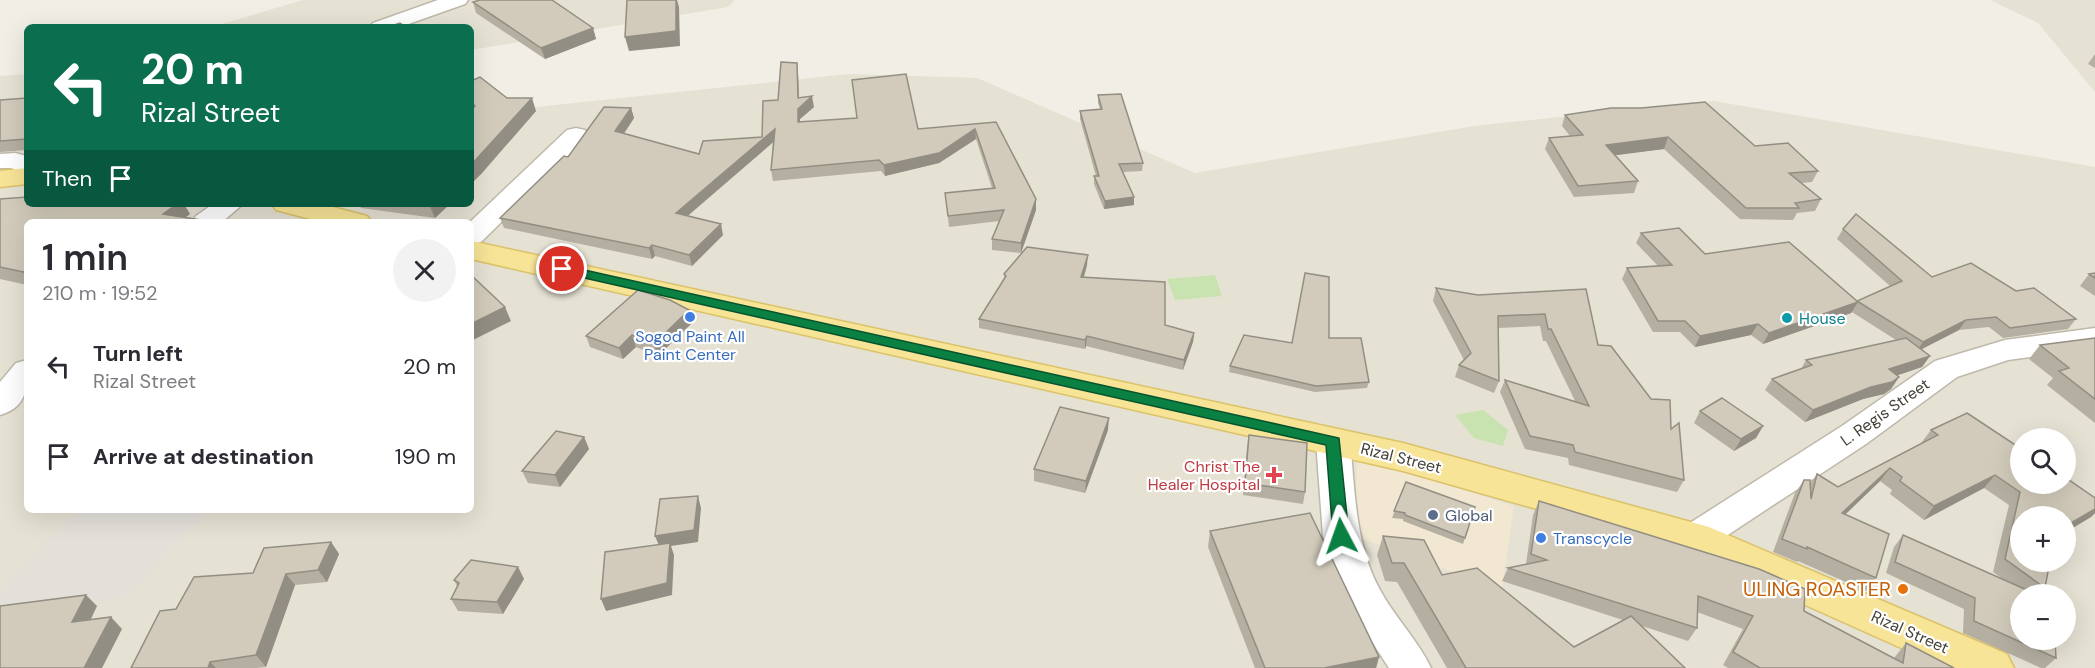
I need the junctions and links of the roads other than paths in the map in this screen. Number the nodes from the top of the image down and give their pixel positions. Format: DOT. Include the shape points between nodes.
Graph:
graph roads {
  1 [pos="458,0"];
  2 [pos="389,24"];
  3 [pos="576,135"];
  4 [pos="0,161"];
  5 [pos="24,164"];
  6 [pos="24,176"];
  7 [pos="0,179"];
  8 [pos="227,207"];
  9 [pos="298,207"];
  10 [pos="209,219"];
  11 [pos="345,219"];
  12 [pos="474,233"];
  13 [pos="474,251"];
  14 [pos="2095,338"];
  15 [pos="24,375"];
  16 [pos="0,404"];
  17 [pos="1333,441"];
  18 [pos="1695,538"];
  19 [pos="1411,668"];
  20 [pos="1992,668"];
  1 -- 2 [label="street"];
  3 -- 12 [label="street"];
  4 -- 5 [label="street" via="15,160"];
  6 -- 7 [label="main road"];
  8 -- 10 [label="street"];
  9 -- 11 [label="main road"];
  13 -- 17 [label="main road, Rizal Street"];
  14 -- 18 [label="street, L. Regis Street" via="2005,350 1946,369 1854,435"];
  15 -- 16 [label="street"];
  17 -- 18 [label="main road, Rizal Street"];
  17 -- 19 [label="street" via="1341,536 1363,597"];
  18 -- 20 [label="main road, Rizal Street"];
}
